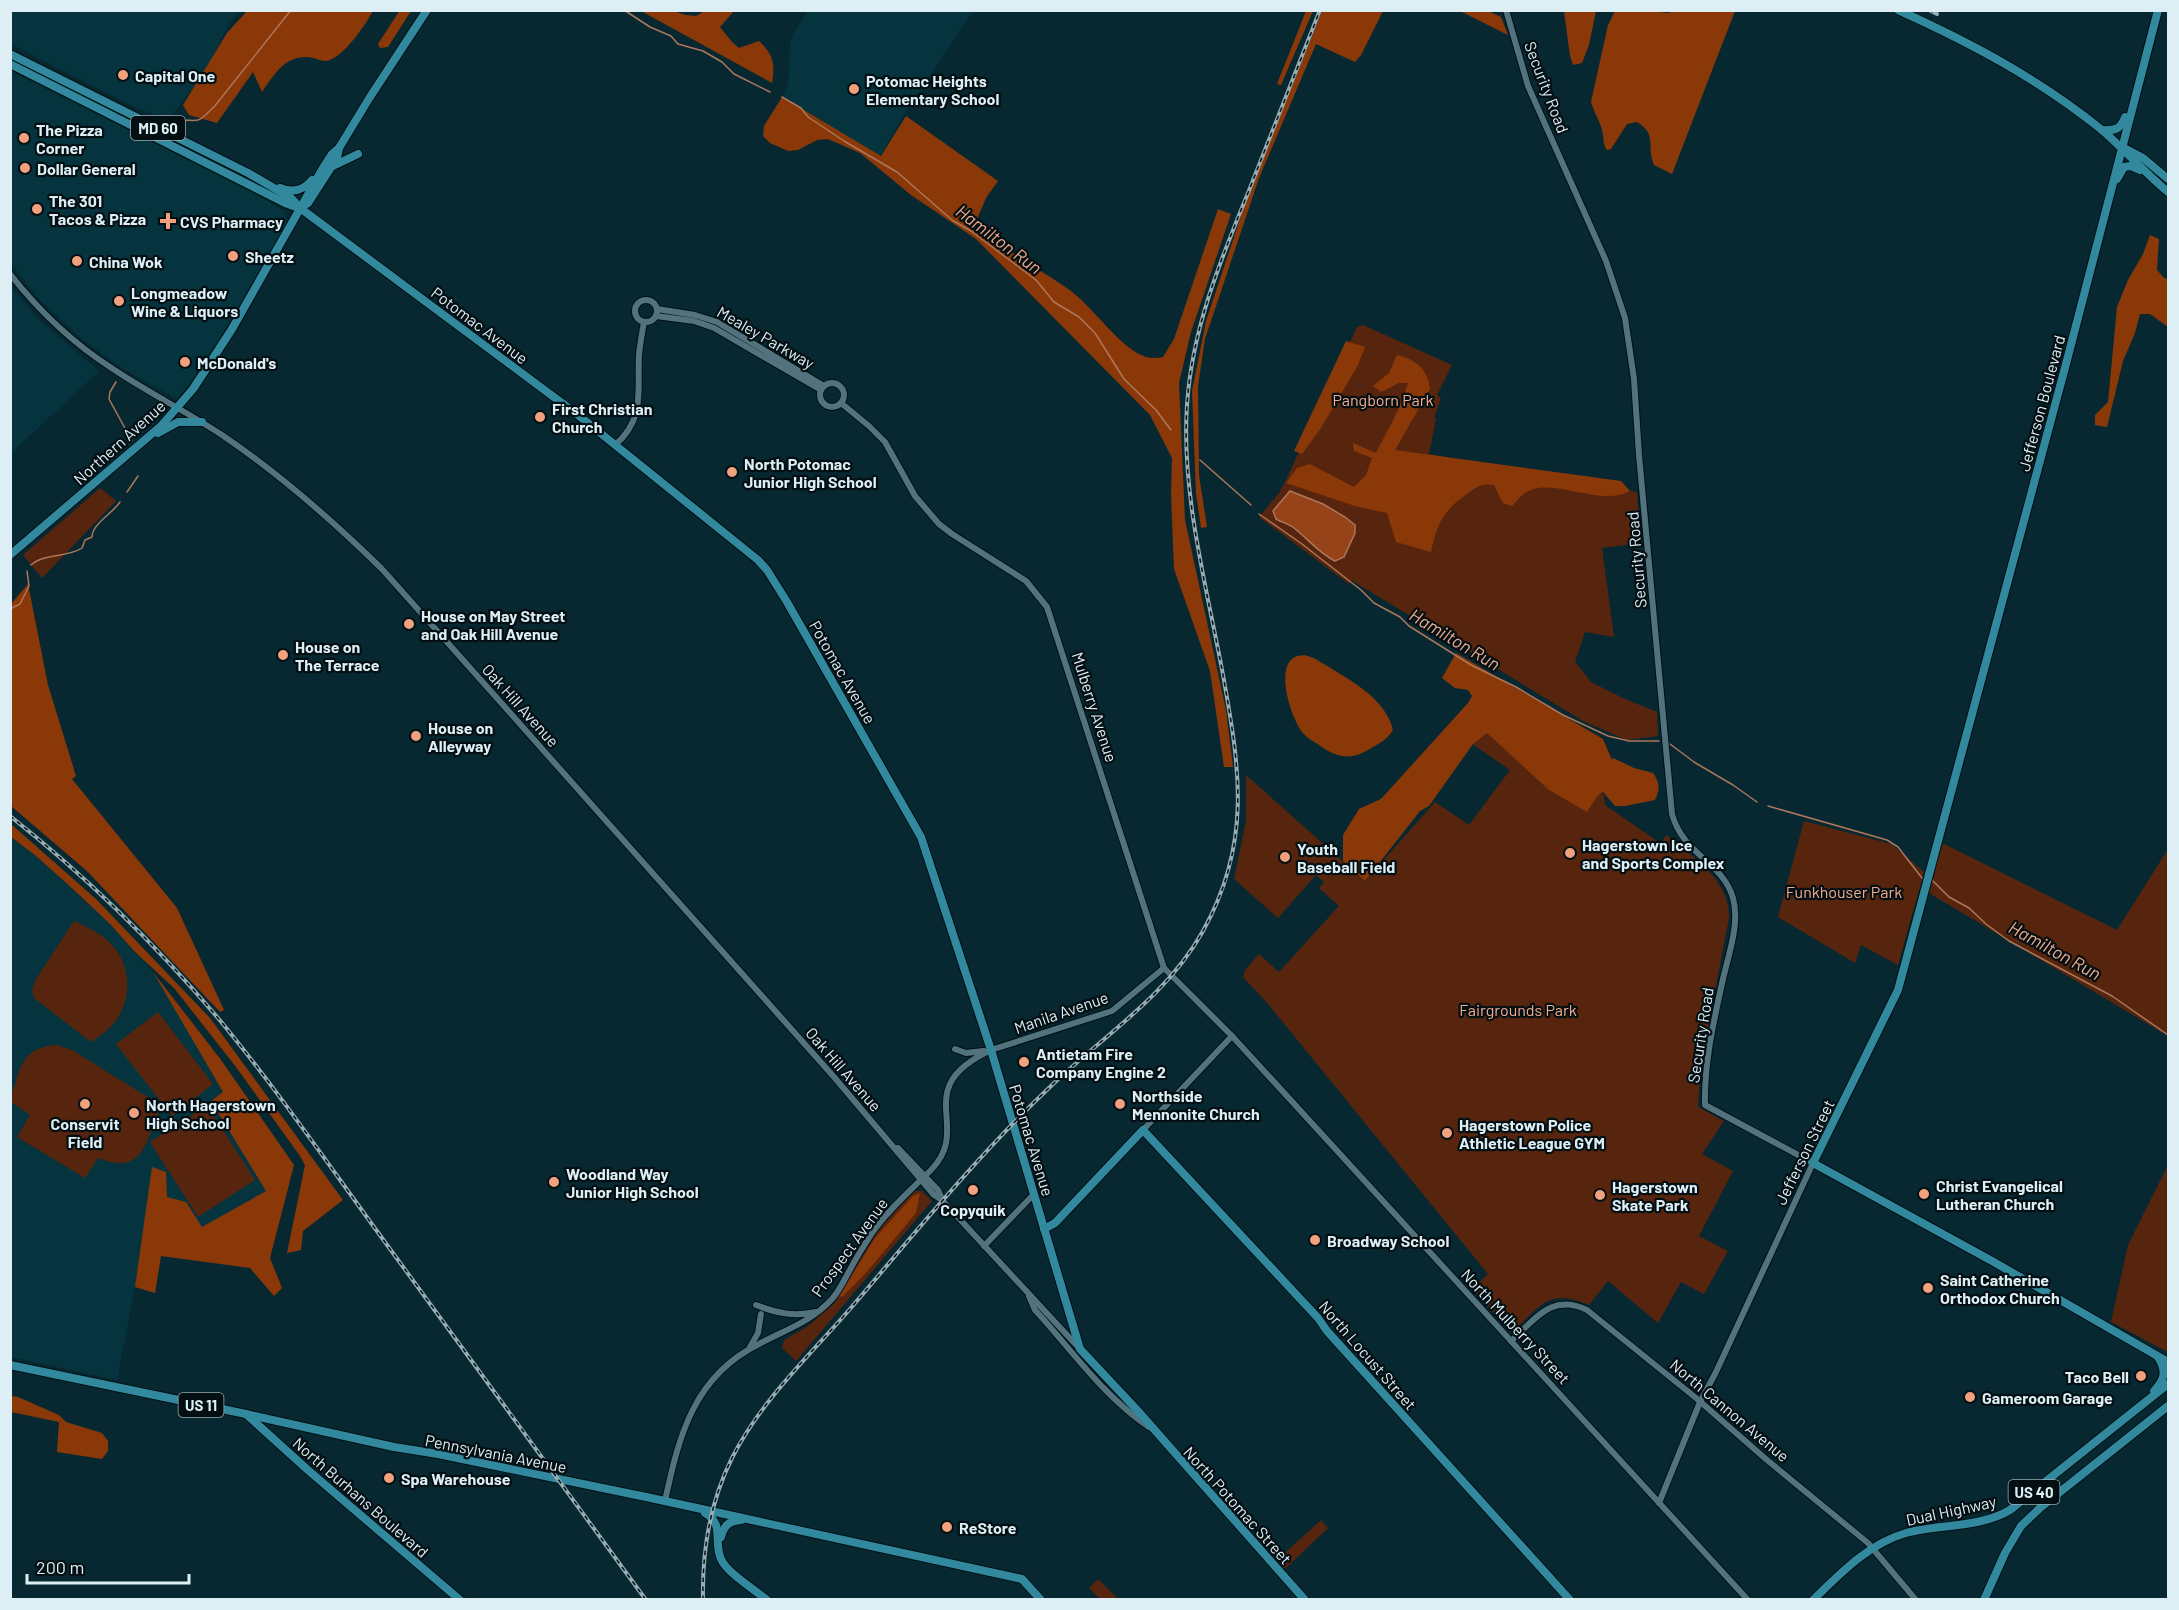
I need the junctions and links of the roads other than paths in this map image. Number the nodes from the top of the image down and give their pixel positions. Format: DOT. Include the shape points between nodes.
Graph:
graph roads {
  1 [pos="427,10"];
  2 [pos="1506,10"];
  3 [pos="1898,10"];
  4 [pos="2158,10"];
  5 [pos="10,54"];
  6 [pos="10,64"];
  7 [pos="2136,91"];
  8 [pos="2101,129"];
  9 [pos="2122,147"];
  10 [pos="358,154"];
  11 [pos="327,168"];
  12 [pos="248,173"];
  13 [pos="2169,179"];
  14 [pos="2155,181"];
  15 [pos="2169,192"];
  16 [pos="2110,193"];
  17 [pos="300,208"];
  18 [pos="10,274"];
  19 [pos="657,312"];
  20 [pos="644,322"];
  21 [pos="822,388"];
  22 [pos="841,403"];
  23 [pos="178,408"];
  24 [pos="202,422"];
  25 [pos="615,445"];
  26 [pos="139,446"];
  27 [pos="10,555"];
  28 [pos="1947,803"];
  29 [pos="1164,968"];
  30 [pos="1232,1036"];
  31 [pos="955,1049"];
  32 [pos="991,1050"];
  33 [pos="1143,1130"];
  34 [pos="1813,1163"];
  35 [pos="923,1178"];
  36 [pos="1034,1194"];
  37 [pos="1044,1229"];
  38 [pos="984,1246"];
  39 [pos="1028,1296"];
  40 [pos="756,1305"];
  41 [pos="819,1311"];
  42 [pos="761,1314"];
  43 [pos="1511,1341"];
  44 [pos="749,1349"];
  45 [pos="1080,1349"];
  46 [pos="2157,1356"];
  47 [pos="2169,1357"];
  48 [pos="1085,1360"];
  49 [pos="2169,1362"];
  50 [pos="10,1365"];
  51 [pos="2169,1384"];
  52 [pos="1700,1402"];
  53 [pos="2142,1405"];
  54 [pos="2169,1406"];
  55 [pos="2169,1412"];
  56 [pos="246,1414"];
  57 [pos="2133,1434"];
  58 [pos="665,1501"];
  59 [pos="1659,1503"];
  60 [pos="699,1509"];
  61 [pos="751,1520"];
  62 [pos="1873,1548"];
  63 [pos="718,1550"];
  64 [pos="460,1599"];
  65 [pos="767,1599"];
  66 [pos="1041,1599"];
  67 [pos="1305,1599"];
  68 [pos="1570,1599"];
  69 [pos="1748,1599"];
  70 [pos="1813,1599"];
  71 [pos="1916,1599"];
  72 [pos="1984,1599"];
  1 -- 11 [label="main road" via="332,154"];
  2 -- 34 [label="street, Security Road" via="1528,86 1606,261 1625,318 1633,370 1672,814 1686,844 1728,884 1735,908 1707,1064 1705,1105"];
  3 -- 8 [label="main road" via="1996,57"];
  4 -- 7 [label="main road, Jefferson Boulevard"];
  5 -- 12 [label="main road, MD 60"];
  6 -- 17 [label="main road, MD 60"];
  7 -- 8 [label="main road" via="2122,125 2116,130"];
  7 -- 9 [label="main road, Jefferson Boulevard"];
  8 -- 9 [label="main road"];
  9 -- 13 [label="main road"];
  9 -- 14 [label="main road"];
  9 -- 16 [label="main road, Jefferson Boulevard"];
  10 -- 11 [label="main road"];
  11 -- 12 [label="main road" via="318,170 301,190 289,191"];
  11 -- 17 [label="main road, Northern Avenue"];
  12 -- 17 [label="main road, MD 60" via="291,198"];
  14 -- 15 [label="main road"];
  14 -- 16 [label="main road" via="2128,166 2121,170"];
  16 -- 28 [label="main road, Jefferson Boulevard"];
  17 -- 23 [label="main road, Northern Avenue" via="219,349"];
  17 -- 25 [label="main road, Potomac Avenue"];
  18 -- 23 [label="street, Oak Hill Avenue" via="46,315 83,347"];
  19 -- 20 [label="street" via="653,319"];
  19 -- 20 [label="street" via="651,301 638,302 635,314"];
  19 -- 21 [label="street, Mealey Parkway" via="695,315 717,322"];
  20 -- 25 [label="street" via="637,411 629,430"];
  21 -- 22 [label="street" via="820,399 825,406"];
  21 -- 22 [label="street" via="832,383 839,385 844,394"];
  22 -- 29 [label="street, Mulberry Avenue" via="885,442 924,507 952,534 1026,581 1047,607"];
  23 -- 24 [label="street, Oak Hill Avenue"];
  23 -- 26 [label="main road, Northern Avenue"];
  24 -- 26 [label="main road" via="178,422"];
  24 -- 35 [label="street, Oak Hill Avenue" via="310,500 382,569"];
  25 -- 32 [label="main road, Potomac Avenue" via="758,560 773,579 921,837"];
  26 -- 27 [label="main road, Northern Avenue"];
  28 -- 34 [label="main road, Jefferson Street" via="1898,990"];
  29 -- 30 [label="street, North Mulberry Street"];
  29 -- 32 [label="street, Manila Avenue" via="1112,1011"];
  30 -- 33 [label="street"];
  30 -- 43 [label="street, North Mulberry Street"];
  31 -- 32 [label="street" via="966,1053"];
  32 -- 35 [label="street, Prospect Avenue" via="967,1063 952,1078 945,1101 946,1146"];
  32 -- 36 [label="main road, Potomac Avenue"];
  33 -- 37 [label="main road" via="1055,1223"];
  33 -- 68 [label="main road, North Locust Street"];
  34 -- 46 [label="main road"];
  34 -- 52 [label="street, Jefferson Street"];
  35 -- 38 [label="street, Oak Hill Avenue" via="934,1195"];
  35 -- 41 [label="street, Prospect Avenue" via="881,1221 838,1291"];
  36 -- 37 [label="main road, Potomac Avenue"];
  36 -- 38 [label="street"];
  37 -- 45 [label="main road, Potomac Avenue"];
  38 -- 39 [label="street, Oak Hill Avenue"];
  39 -- 45 [label="street, Oak Hill Avenue"];
  39 -- 48 [label="street, Oak Hill Avenue" via="1035,1310"];
  40 -- 41 [label="street" via="784,1313"];
  41 -- 44 [label="street, Prospect Avenue"];
  42 -- 44 [label="street" via="758,1333"];
  43 -- 52 [label="street, North Cannon Avenue" via="1542,1312 1566,1303 1587,1310"];
  43 -- 59 [label="street, North Mulberry Street"];
  44 -- 58 [label="street, Prospect Avenue" via="714,1376 696,1402 676,1454"];
  45 -- 48 [label="main road, Oak Hill Avenue"];
  46 -- 47 [label="main road"];
  46 -- 49 [label="main road"];
  46 -- 53 [label="main road" via="2164,1378"];
  48 -- 67 [label="main road, North Potomac Street"];
  50 -- 56 [label="main road, Pennsylvania Avenue / US 11"];
  51 -- 53 [label="main road, Dual Highway / US 40"];
  52 -- 59 [label="street, Jefferson Street"];
  52 -- 62 [label="street, North Cannon Avenue"];
  53 -- 62 [label="main road, Dual Highway / US 40" via="2006,1512 1983,1520 1907,1533"];
  54 -- 57 [label="main road, US 40"];
  55 -- 57 [label="main road"];
  56 -- 58 [label="main road, Pennsylvania Avenue"];
  56 -- 64 [label="main road, North Burhans Boulevard / US 11"];
  57 -- 72 [label="main road, US 40" via="2028,1519 2013,1538"];
  58 -- 60 [label="main road, Pennsylvania Avenue"];
  59 -- 69 [label="street, North Mulberry Street"];
  60 -- 61 [label="main road, Pennsylvania Avenue"];
  60 -- 63 [label="main road" via="714,1519"];
  61 -- 63 [label="main road" via="725,1526"];
  61 -- 66 [label="main road, Pennsylvania Avenue" via="1022,1579"];
  62 -- 70 [label="main road, Dual Highway / US 40"];
  62 -- 71 [label="street, North Cannon Avenue"];
  63 -- 65 [label="main road" via="724,1565"];
}
